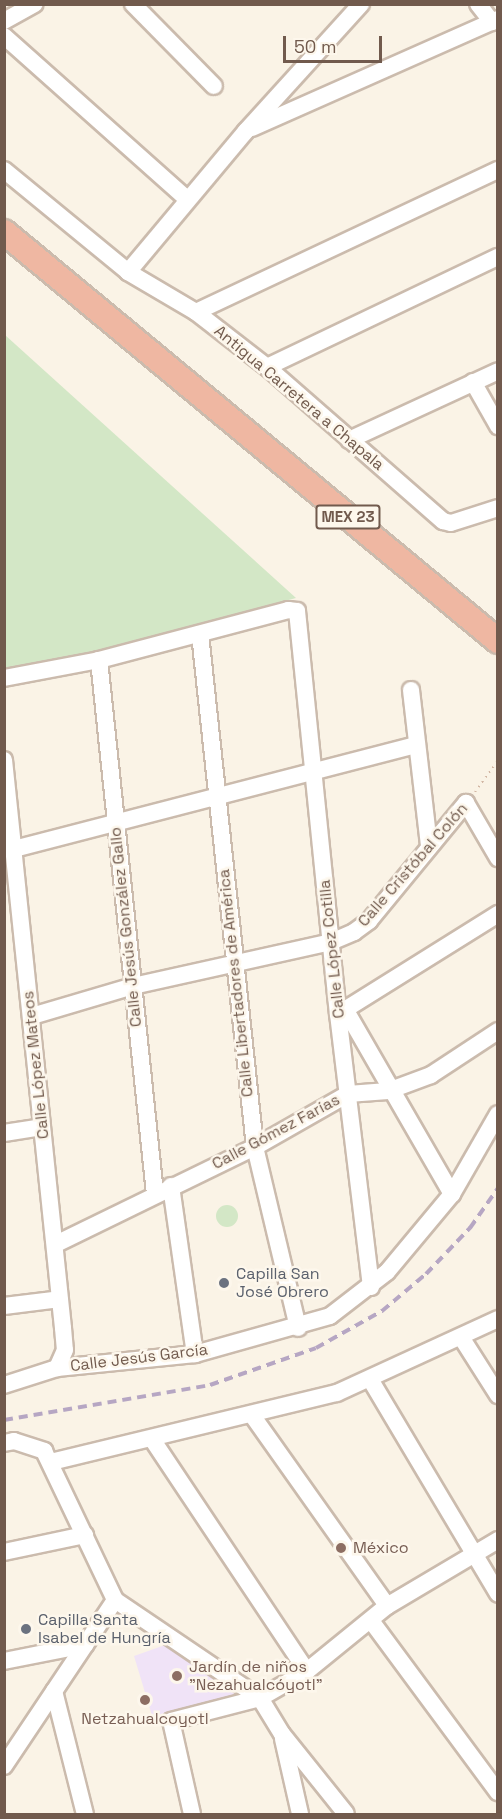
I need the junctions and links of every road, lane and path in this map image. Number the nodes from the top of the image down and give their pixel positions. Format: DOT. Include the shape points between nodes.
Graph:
graph roads {
  1 [pos="35,4"];
  2 [pos="133,4"];
  3 [pos="361,4"];
  4 [pos="478,4"];
  5 [pos="495,20"];
  6 [pos="4,21"];
  7 [pos="4,36"];
  8 [pos="214,86"];
  9 [pos="246,131"];
  10 [pos="4,170"];
  11 [pos="495,176"];
  12 [pos="187,199"];
  13 [pos="4,232"];
  14 [pos="498,257"];
  15 [pos="128,272"];
  16 [pos="196,312"];
  17 [pos="267,367"];
  18 [pos="498,371"];
  19 [pos="473,382"];
  20 [pos="498,426"];
  21 [pos="349,440"];
  22 [pos="498,508"];
  23 [pos="200,634"];
  24 [pos="498,641"];
  25 [pos="99,660"];
  26 [pos="4,678"];
  27 [pos="411,690"];
  28 [pos="417,745"];
  29 [pos="4,760"];
  30 [pos="498,760"];
  31 [pos="315,770"];
  32 [pos="214,795"];
  33 [pos="466,803"];
  34 [pos="114,823"];
  35 [pos="429,846"];
  36 [pos="14,849"];
  37 [pos="498,858"];
  38 [pos="498,914"];
  39 [pos="331,942"];
  40 [pos="234,961"];
  41 [pos="133,986"];
  42 [pos="341,1011"];
  43 [pos="32,1016"];
  44 [pos="498,1031"];
  45 [pos="388,1091"];
  46 [pos="348,1094"];
  47 [pos="498,1114"];
  48 [pos="42,1127"];
  49 [pos="4,1133"];
  50 [pos="255,1147"];
  51 [pos="171,1186"];
  52 [pos="155,1194"];
  53 [pos="452,1194"];
  54 [pos="56,1244"];
  55 [pos="371,1287"];
  56 [pos="60,1299"];
  57 [pos="4,1306"];
  58 [pos="498,1319"];
  59 [pos="298,1328"];
  60 [pos="461,1337"];
  61 [pos="195,1354"];
  62 [pos="57,1368"];
  63 [pos="369,1379"];
  64 [pos="4,1385"];
  65 [pos="498,1395"];
  66 [pos="252,1415"];
  67 [pos="152,1439"];
  68 [pos="4,1443"];
  69 [pos="47,1457"];
  70 [pos="85,1535"];
  71 [pos="498,1540"];
  72 [pos="4,1552"];
  73 [pos="472,1554"];
  74 [pos="498,1594"];
  75 [pos="115,1599"];
  76 [pos="387,1606"];
  77 [pos="372,1622"];
  78 [pos="85,1645"];
  79 [pos="4,1661"];
  80 [pos="307,1671"];
  81 [pos="54,1691"];
  82 [pos="260,1698"];
  83 [pos="282,1734"];
  84 [pos="4,1766"];
  85 [pos="498,1792"];
  86 [pos="85,1815"];
  87 [pos="192,1815"];
  88 [pos="300,1815"];
  89 [pos="346,1815"];
  1 -- 6 [label="street"];
  2 -- 8 [label="street"];
  3 -- 9 [label="street"];
  4 -- 5 [label="street"];
  5 -- 9 [label="street"];
  7 -- 12 [label="street"];
  9 -- 12 [label="street"];
  10 -- 15 [label="street, Antigua Carretera a Chapala"];
  11 -- 16 [label="street"];
  12 -- 15 [label="street"];
  13 -- 24 [label="highway, MEX 23"];
  14 -- 17 [label="street"];
  15 -- 16 [label="street, Antigua Carretera a Chapala" via="173,303"];
  16 -- 17 [label="street, Antigua Carretera a Chapala"];
  17 -- 21 [label="street, Antigua Carretera a Chapala"];
  18 -- 19 [label="street"];
  19 -- 20 [label="street"];
  19 -- 21 [label="street"];
  21 -- 22 [label="street, Antigua Carretera a Chapala" via="447,522"];
  23 -- 25 [label="street"];
  23 -- 31 [label="street, Calle López Cotilla" via="288,610 297,611"];
  23 -- 32 [label="street, Calle Libertadores de América"];
  25 -- 26 [label="street"];
  25 -- 34 [label="street, Calle Jesús González Gallo"];
  27 -- 28 [label="street"];
  28 -- 31 [label="street"];
  28 -- 35 [label="street"];
  29 -- 36 [label="street, Calle López Mateos"];
  30 -- 33 [label="path, Calle Cristóbal Colón"];
  31 -- 32 [label="street"];
  31 -- 39 [label="street, Calle López Cotilla"];
  32 -- 34 [label="street"];
  32 -- 40 [label="street, Calle Libertadores de América"];
  33 -- 35 [label="street, Calle Cristóbal Colón"];
  33 -- 37 [label="street"];
  34 -- 36 [label="street"];
  34 -- 41 [label="street, Calle Jesús González Gallo"];
  35 -- 39 [label="street, Calle Cristóbal Colón" via="369,921"];
  36 -- 43 [label="street, Calle López Mateos"];
  38 -- 42 [label="street"];
  39 -- 40 [label="street, Calle Cristóbal Colón"];
  39 -- 42 [label="street, Calle López Cotilla"];
  40 -- 41 [label="street, Calle Cristóbal Colón"];
  40 -- 50 [label="street, Calle Libertadores de América"];
  41 -- 43 [label="street, Calle Cristóbal Colón"];
  41 -- 52 [label="street, Calle Jesús González Gallo"];
  42 -- 45 [label="street"];
  42 -- 46 [label="street, Calle López Cotilla"];
  43 -- 48 [label="street, Calle López Mateos"];
  44 -- 45 [label="street, Calle Gómez Farías" via="431,1075"];
  45 -- 46 [label="street, Calle Gómez Farías"];
  45 -- 53 [label="street"];
  46 -- 50 [label="street, Calle Gómez Farías"];
  46 -- 55 [label="street, Calle López Cotilla"];
  47 -- 53 [label="street, Calle Jesús García"];
  48 -- 49 [label="street"];
  48 -- 54 [label="street, Calle López Mateos"];
  50 -- 51 [label="street, Calle Gómez Farías"];
  50 -- 59 [label="street, Calle Libertadores de América"];
  51 -- 52 [label="street, Calle Gómez Farías"];
  51 -- 61 [label="street"];
  52 -- 54 [label="street, Calle Gómez Farías"];
  53 -- 55 [label="street, Calle Jesús García"];
  54 -- 56 [label="street, Calle López Mateos"];
  55 -- 59 [label="street, Calle Jesús García" via="330,1316"];
  56 -- 57 [label="street"];
  56 -- 62 [label="street, Calle López Mateos" via="65,1350"];
  58 -- 60 [label="street"];
  59 -- 61 [label="street, Calle Jesús García"];
  60 -- 63 [label="street"];
  60 -- 65 [label="street"];
  61 -- 62 [label="street, Calle Jesús García"];
  62 -- 64 [label="street, Calle Jesús García"];
  63 -- 66 [label="street"];
  63 -- 73 [label="street"];
  66 -- 67 [label="street"];
  66 -- 76 [label="street"];
  67 -- 69 [label="street"];
  67 -- 80 [label="street"];
  68 -- 69 [label="street" via="14,1441"];
  69 -- 70 [label="street"];
  70 -- 72 [label="street"];
  70 -- 75 [label="street"];
  71 -- 73 [label="street"];
  73 -- 74 [label="street"];
  73 -- 76 [label="street"];
  75 -- 78 [label="street"];
  75 -- 82 [label="street"];
  76 -- 77 [label="street"];
  77 -- 80 [label="street"];
  77 -- 85 [label="street"];
  78 -- 79 [label="street"];
  78 -- 81 [label="street"];
  80 -- 82 [label="street"];
  81 -- 84 [label="street"];
  81 -- 86 [label="street"];
  82 -- 83 [label="street"];
  82 -- 87 [label="street" via="171,1721"];
  83 -- 88 [label="street"];
  83 -- 89 [label="street"];
}
